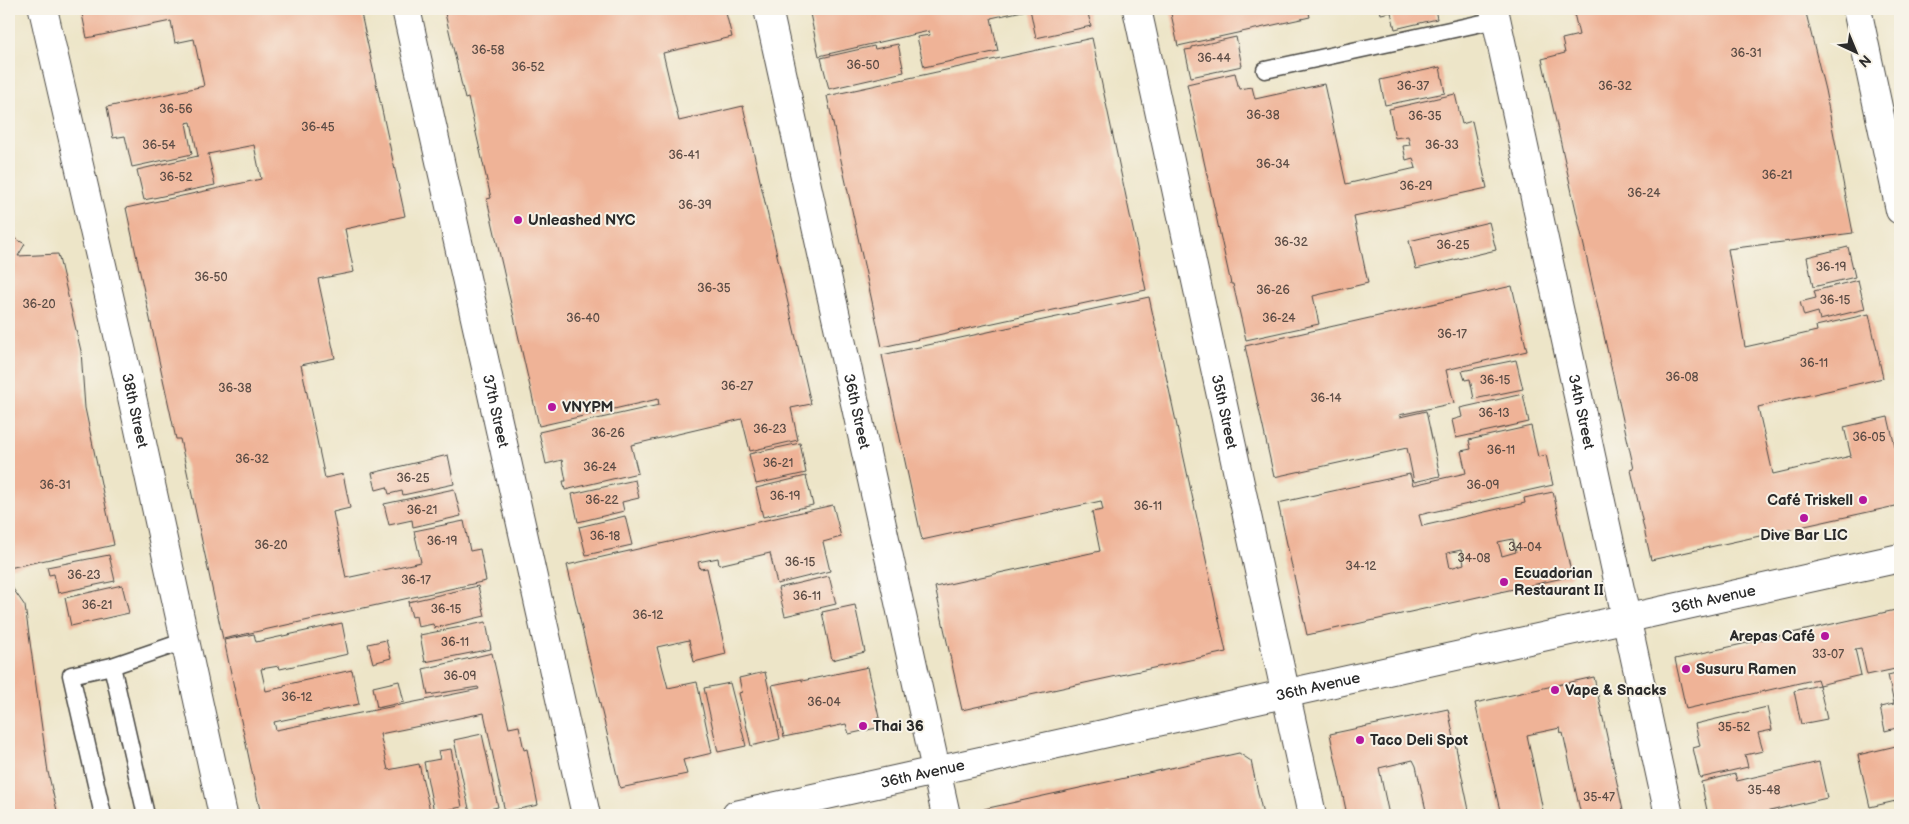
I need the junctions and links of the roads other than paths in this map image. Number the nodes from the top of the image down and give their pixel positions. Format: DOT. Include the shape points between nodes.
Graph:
graph roads {
  1 [pos="43,9"];
  2 [pos="406,9"];
  3 [pos="768,9"];
  4 [pos="1137,9"];
  5 [pos="1856,9"];
  6 [pos="1495,14"];
  7 [pos="1265,70"];
  8 [pos="1900,210"];
  9 [pos="1900,558"];
  10 [pos="1627,619"];
  11 [pos="185,641"];
  12 [pos="112,666"];
  13 [pos="1286,694"];
  14 [pos="937,771"];
  15 [pos="103,815"];
  16 [pos="146,815"];
  17 [pos="223,815"];
  18 [pos="586,815"];
  19 [pos="736,815"];
  20 [pos="946,815"];
  21 [pos="1312,815"];
  22 [pos="1669,815"];
  1 -- 11 [label="street, 38th Street"];
  2 -- 18 [label="street, 37th Street"];
  3 -- 14 [label="street, 36th Street"];
  4 -- 13 [label="street, 35th Street"];
  5 -- 8 [label="street"];
  6 -- 7 [label="lane"];
  6 -- 10 [label="street, 34th Street"];
  9 -- 10 [label="street, 36th Avenue"];
  10 -- 13 [label="street, 36th Avenue"];
  10 -- 22 [label="street, 34th Street"];
  11 -- 12 [label="lane"];
  11 -- 17 [label="street, 38th Street"];
  12 -- 15 [label="lane" via="71,675"];
  12 -- 16 [label="lane"];
  13 -- 14 [label="street, 36th Avenue"];
  13 -- 21 [label="street, 35th Street"];
  14 -- 19 [label="street, 36th Avenue"];
  14 -- 20 [label="street, 36th Street"];
}
